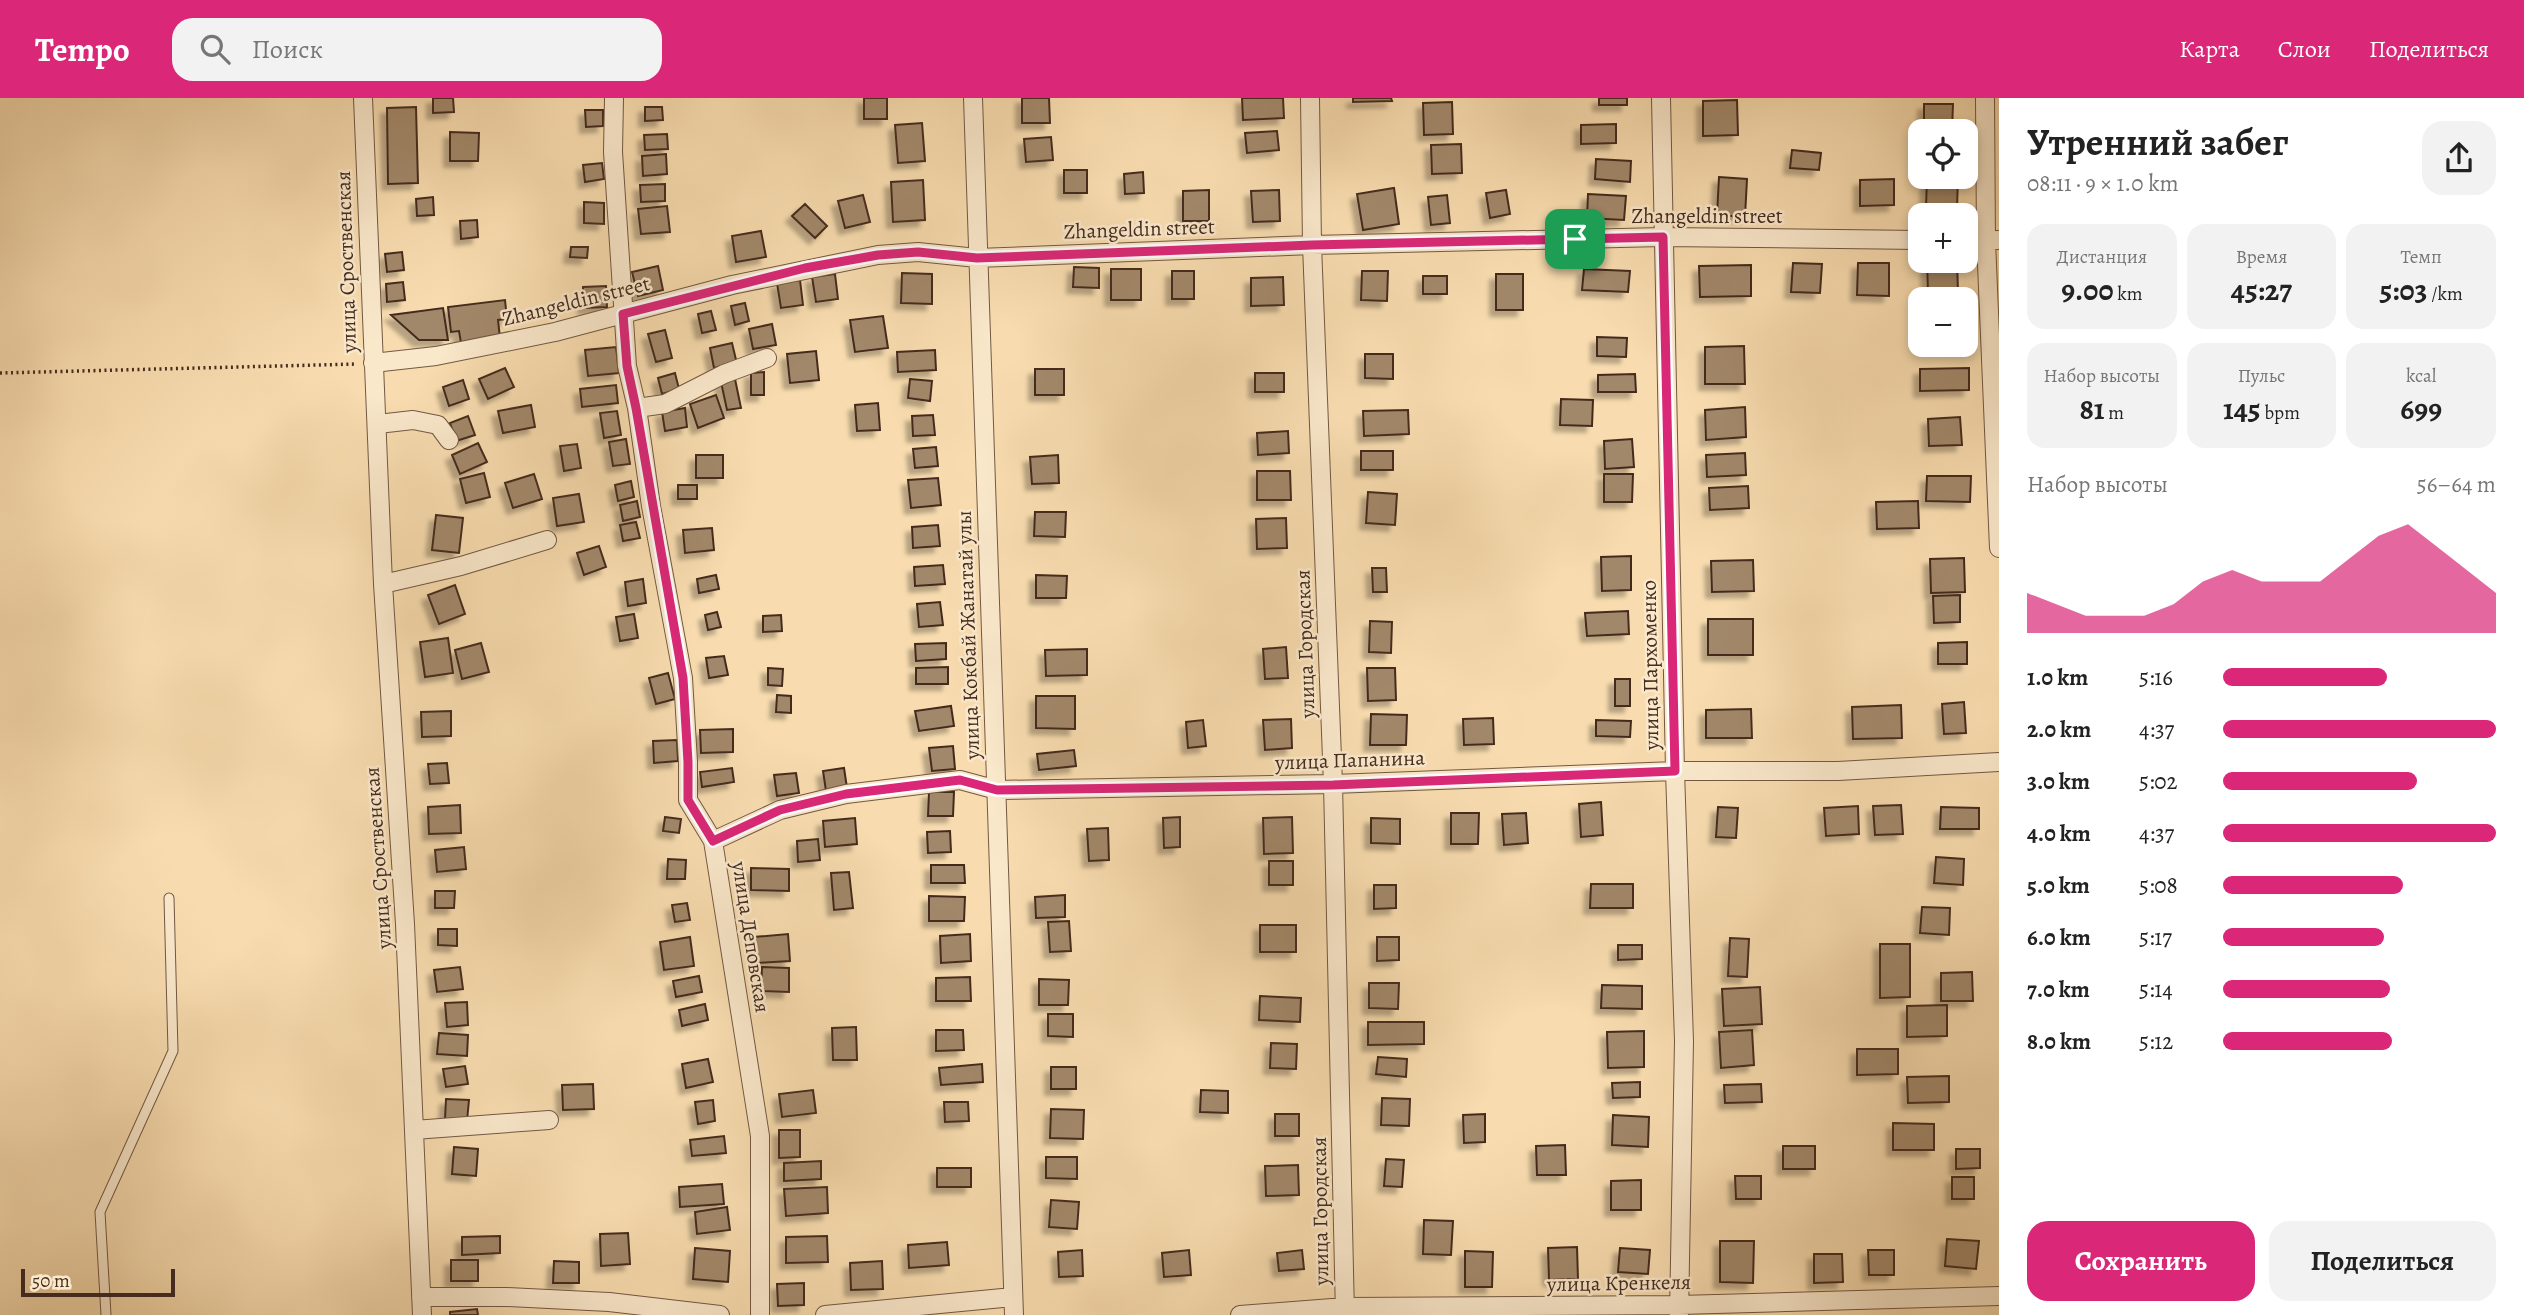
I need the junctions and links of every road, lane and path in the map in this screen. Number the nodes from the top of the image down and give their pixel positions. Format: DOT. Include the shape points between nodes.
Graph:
graph roads {
  1 [pos="363,98"];
  2 [pos="614,98"];
  3 [pos="973,98"];
  4 [pos="1310,98"];
  5 [pos="1661,98"];
  6 [pos="1985,98"];
  7 [pos="1663,237"];
  8 [pos="1908,240"];
  9 [pos="1992,241"];
  10 [pos="1312,245"];
  11 [pos="977,258"];
  12 [pos="623,314"];
  13 [pos="767,358"];
  14 [pos="373,363"];
  15 [pos="352,364"];
  16 [pos="0,373"];
  17 [pos="636,408"];
  18 [pos="377,424"];
  19 [pos="449,440"];
  20 [pos="547,540"];
  21 [pos="1999,548"];
  22 [pos="383,584"];
  23 [pos="1999,762"];
  24 [pos="1675,771"];
  25 [pos="1333,785"];
  26 [pos="997,790"];
  27 [pos="713,841"];
  28 [pos="169,898"];
  29 [pos="549,1120"];
  30 [pos="414,1130"];
  31 [pos="1999,1296"];
  32 [pos="421,1306"];
  33 [pos="1013,1306"];
  34 [pos="1679,1310"];
  35 [pos="1345,1311"];
  36 [pos="106,1315"];
  37 [pos="720,1315"];
  38 [pos="760,1315"];
  39 [pos="825,1315"];
  40 [pos="1240,1315"];
  1 -- 14 [label="street, улица Сроственская"];
  2 -- 12 [label="street, улица Деповская"];
  3 -- 11 [label="street, улица Кокбай Жанатай улы"];
  4 -- 10 [label="street, улица Городская"];
  5 -- 7 [label="street, улица Пархоменко"];
  6 -- 9 [label="street"];
  7 -- 8 [label="street, Zhangeldin street"];
  7 -- 10 [label="street, Zhangeldin street"];
  7 -- 24 [label="street, улица Пархоменко"];
  9 -- 21 [label="street"];
  10 -- 11 [label="street, Zhangeldin street"];
  10 -- 25 [label="street, улица Городская"];
  11 -- 12 [label="street, Zhangeldin street" via="918,252 878,255 732,285"];
  11 -- 26 [label="street, улица Кокбай Жанатай улы"];
  12 -- 14 [label="street, Zhangeldin street" via="436,356"];
  12 -- 17 [label="street, улица Деповская"];
  13 -- 17 [label="street" via="723,374 665,404"];
  14 -- 18 [label="street, улица Сроственская"];
  15 -- 16 [label="path"];
  17 -- 27 [label="street, улица Деповская" via="683,678 688,800"];
  18 -- 19 [label="street" via="413,420 438,425"];
  18 -- 22 [label="street, улица Сроственская"];
  20 -- 22 [label="street"];
  22 -- 30 [label="street, улица Сроственская"];
  23 -- 24 [label="street, улица Папанина" via="1838,771"];
  24 -- 25 [label="street, улица Папанина"];
  24 -- 34 [label="street, улица Пархоменко" via="1684,1041"];
  25 -- 26 [label="street, улица Папанина"];
  25 -- 35 [label="street, улица Городская"];
  26 -- 27 [label="street, улица Папанина" via="960,780 846,794 780,810"];
  26 -- 33 [label="street, улица Кокбай Жанатай улы"];
  27 -- 38 [label="street, улица Деповская" via="760,1136"];
  28 -- 36 [label="lane" via="173,1051 100,1212"];
  29 -- 30 [label="street"];
  30 -- 32 [label="street, улица Сроственская"];
  31 -- 34 [label="street, улица Кренкеля"];
  32 -- 37 [label="street, улица Сроственская" via="506,1297 609,1302"];
  33 -- 39 [label="street, улица Кокбай Жанатай улы"];
  34 -- 35 [label="street, улица Кренкеля"];
  35 -- 40 [label="street, улица Кренкеля"];
}
